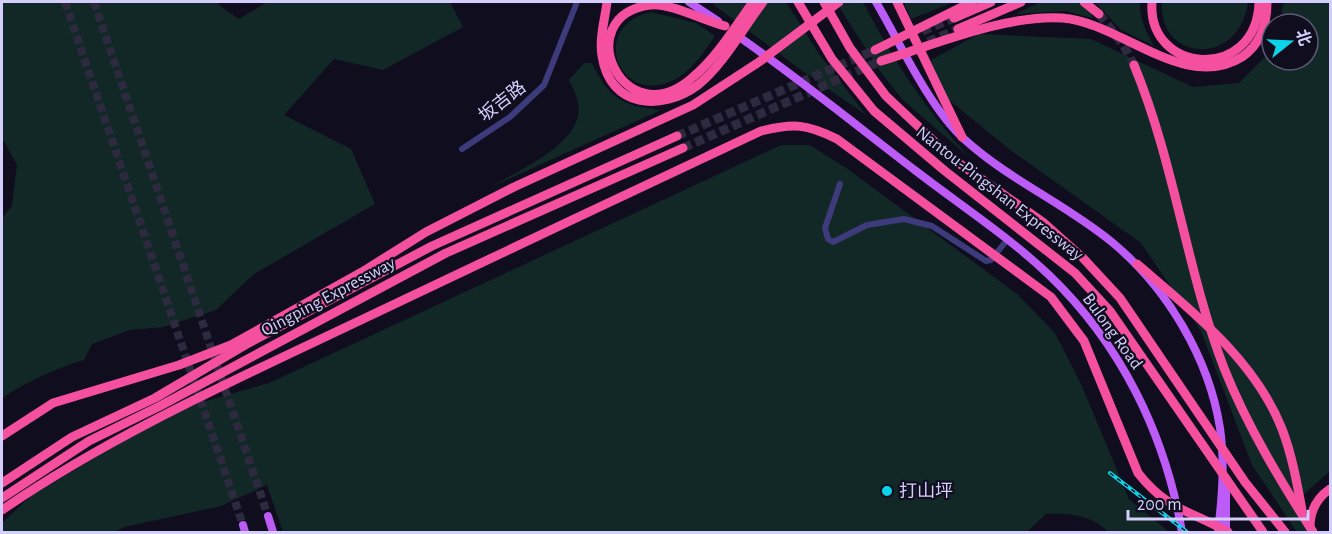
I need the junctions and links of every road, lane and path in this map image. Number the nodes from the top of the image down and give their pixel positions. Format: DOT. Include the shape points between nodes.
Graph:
graph roads {
  1 [pos="577,2"];
  2 [pos="607,2"];
  3 [pos="689,2"];
  4 [pos="753,2"];
  5 [pos="763,2"];
  6 [pos="798,2"];
  7 [pos="824,2"];
  8 [pos="839,2"];
  9 [pos="876,2"];
  10 [pos="897,2"];
  11 [pos="972,2"];
  12 [pos="991,2"];
  13 [pos="1021,2"];
  14 [pos="1084,2"];
  15 [pos="1152,2"];
  16 [pos="1259,2"];
  17 [pos="1267,2"];
  18 [pos="1099,14"];
  19 [pos="952,15"];
  20 [pos="725,26"];
  21 [pos="959,33"];
  22 [pos="875,50"];
  23 [pos="881,61"];
  24 [pos="713,63"];
  25 [pos="1134,65"];
  26 [pos="677,136"];
  27 [pos="962,137"];
  28 [pos="683,148"];
  29 [pos="462,149"];
  30 [pos="840,184"];
  31 [pos="1007,240"];
  32 [pos="1137,264"];
  33 [pos="2,436"];
  34 [pos="1223,463"];
  35 [pos="2,483"];
  36 [pos="1330,489"];
  37 [pos="2,498"];
  38 [pos="2,510"];
  39 [pos="268,516"];
  40 [pos="273,532"];
  41 [pos="1182,532"];
  42 [pos="1218,532"];
  43 [pos="1227,532"];
  44 [pos="1263,532"];
  45 [pos="1285,532"];
  46 [pos="1310,532"];
  1 -- 29 [label="street, 坂吉路" via="544,85 510,117"];
  2 -- 24 [label="highway" via="602,58 607,75 626,95 648,102 674,98 698,85"];
  3 -- 20 [label="main road, Bulong Road"];
  4 -- 24 [label="highway"];
  5 -- 24 [label="highway"];
  6 -- 44 [label="highway, Nantou-Pingshan Expressway" via="832,59 874,111 1075,273 1110,311"];
  7 -- 45 [label="highway, Nantou-Pingshan Expressway" via="850,48 886,96 953,159 1044,223 1120,298 1222,448"];
  8 -- 33 [label="highway" via="727,84 648,127 514,187 426,232 231,345 190,362 53,403"];
  9 -- 27 [label="main road" via="930,96"];
  10 -- 27 [label="highway"];
  11 -- 19 [label="highway"];
  12 -- 19 [label="highway"];
  13 -- 21 [label="highway"];
  14 -- 18 [label="highway"];
  15 -- 16 [label="highway" via="1157,31 1167,45 1184,56 1202,60 1237,50 1251,36 1258,20"];
  17 -- 21 [label="highway" via="1267,18 1259,39 1239,58 1215,67 1177,63 1094,25 1063,18 1030,18"];
  19 -- 22 [label="highway"];
  20 -- 24 [label="highway" via="663,4 652,4 622,18 610,42 612,68 625,83 641,92 659,93 680,87"];
  20 -- 31 [label="main road, Bulong Road"];
  21 -- 23 [label="highway"];
  25 -- 46 [label="highway" via="1163,143 1204,308 1224,368 1255,435"];
  26 -- 35 [label="highway, Qingping Expressway" via="432,246 245,345 155,398 80,433"];
  27 -- 32 [label="main road" via="995,165 1104,236"];
  28 -- 37 [label="highway, Qingping Expressway" via="446,253 89,441"];
  30 -- 31 [label="street" via="825,228 833,242 867,225 904,219 932,226 984,261 991,260"];
  31 -- 41 [label="main road, Bulong Road" via="1067,293 1111,348 1160,444"];
  32 -- 34 [label="main road" via="1184,327 1199,358 1220,427"];
  32 -- 46 [label="highway" via="1210,328 1263,393 1282,428"];
  34 -- 42 [label="main road"];
  34 -- 43 [label="main road"];
  36 -- 46 [label="highway" via="1314,506"];
  38 -- 43 [label="highway" via="146,423 761,131 794,124 813,127 837,138 1051,297 1076,327 1138,473 1152,492"];
  39 -- 40 [label="main road"];
}
